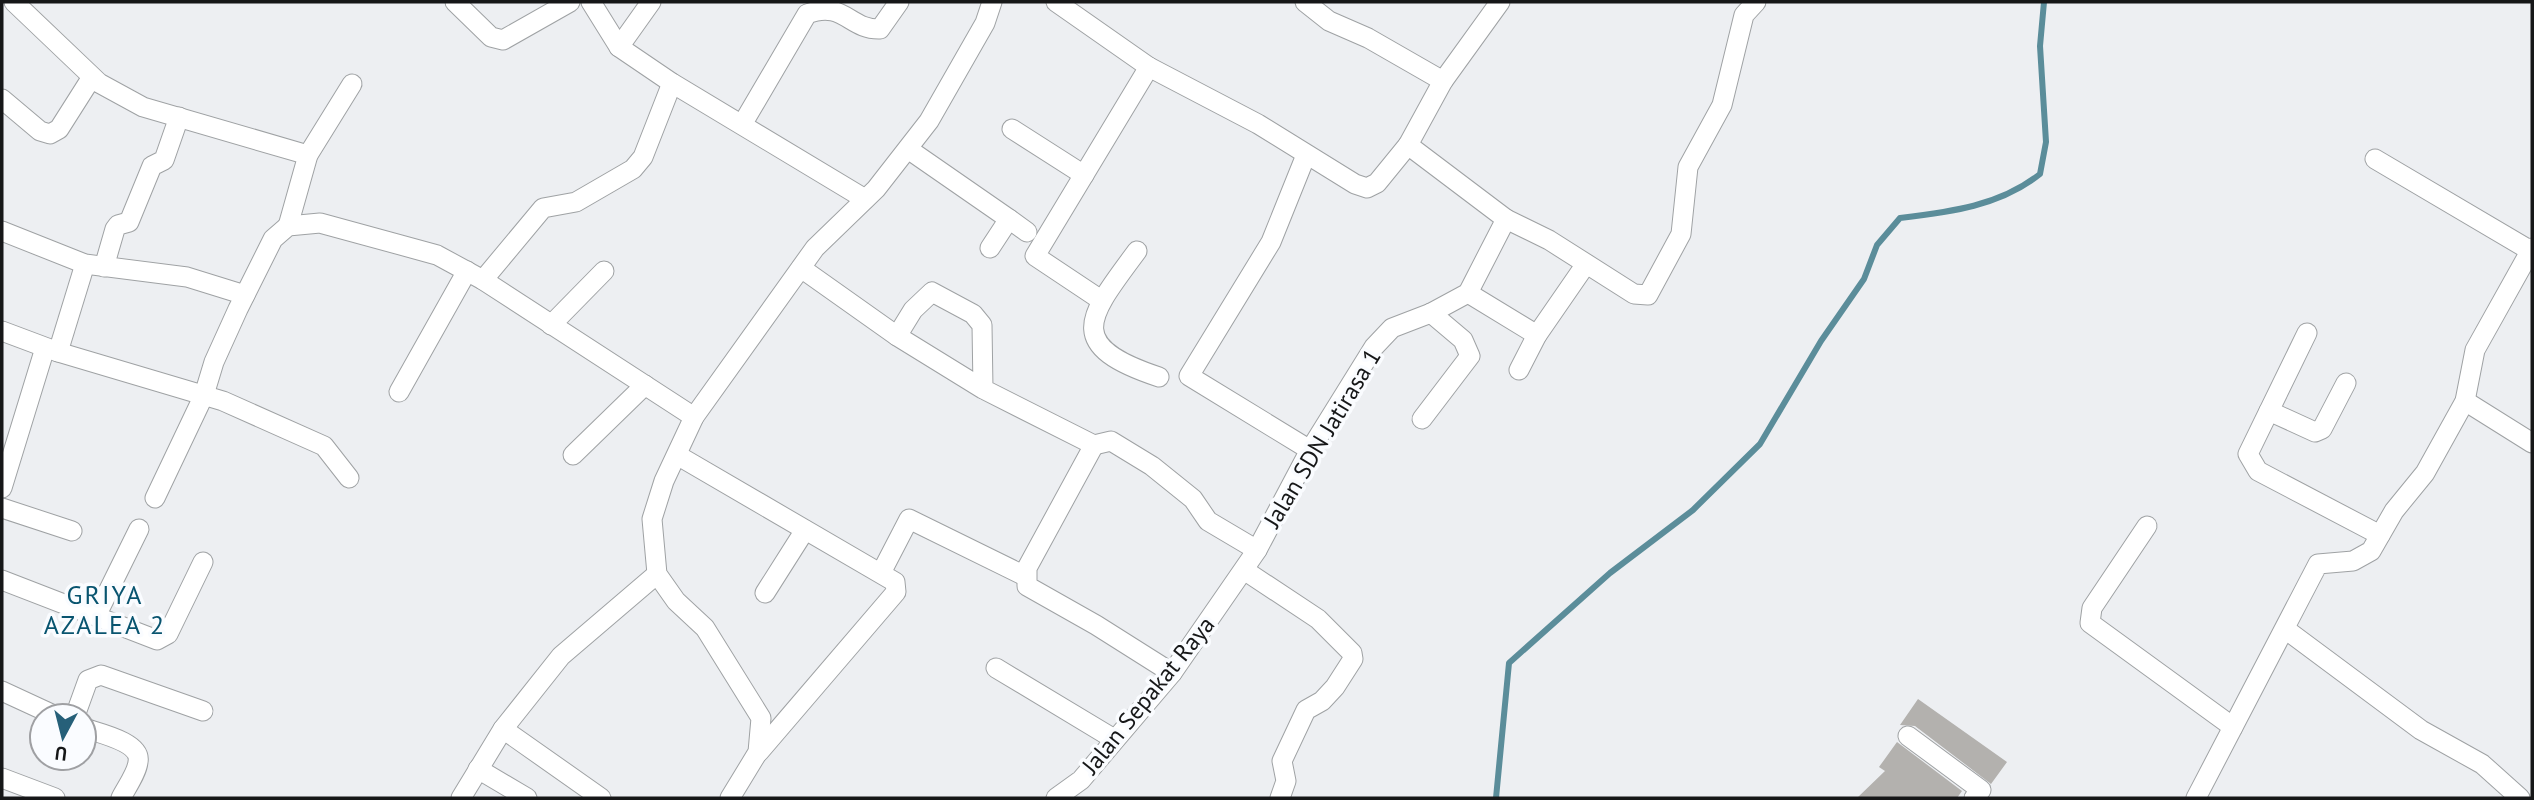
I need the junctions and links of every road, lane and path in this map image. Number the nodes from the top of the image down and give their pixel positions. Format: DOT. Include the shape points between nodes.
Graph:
graph roads {
  1 [pos="13,2"];
  2 [pos="454,2"];
  3 [pos="570,2"];
  4 [pos="591,2"];
  5 [pos="651,2"];
  6 [pos="899,2"];
  7 [pos="992,2"];
  8 [pos="1056,2"];
  9 [pos="1305,2"];
  10 [pos="1500,2"];
  11 [pos="1756,2"];
  12 [pos="838,4"];
  13 [pos="619,47"];
  14 [pos="1149,67"];
  15 [pos="92,77"];
  16 [pos="1443,81"];
  17 [pos="672,83"];
  18 [pos="352,84"];
  19 [pos="2,99"];
  20 [pos="178,117"];
  21 [pos="743,123"];
  22 [pos="1012,129"];
  23 [pos="1408,145"];
  24 [pos="908,149"];
  25 [pos="308,155"];
  26 [pos="1306,155"];
  27 [pos="2375,159"];
  28 [pos="1084,175"];
  29 [pos="864,199"];
  30 [pos="1009,219"];
  31 [pos="1506,219"];
  32 [pos="288,226"];
  33 [pos="2,231"];
  34 [pos="1027,232"];
  35 [pos="990,248"];
  36 [pos="1137,251"];
  37 [pos="2530,256"];
  38 [pos="1586,264"];
  39 [pos="95,266"];
  40 [pos="801,268"];
  41 [pos="604,271"];
  42 [pos="475,275"];
  43 [pos="1468,293"];
  44 [pos="245,295"];
  45 [pos="1101,300"];
  46 [pos="1431,313"];
  47 [pos="551,325"];
  48 [pos="2,331"];
  49 [pos="2307,333"];
  50 [pos="1537,335"];
  51 [pos="897,336"];
  52 [pos="52,350"];
  53 [pos="1519,370"];
  54 [pos="1159,377"];
  55 [pos="2346,383"];
  56 [pos="645,385"];
  57 [pos="983,389"];
  58 [pos="399,392"];
  59 [pos="204,395"];
  60 [pos="2465,401"];
  61 [pos="2269,411"];
  62 [pos="694,417"];
  63 [pos="1422,419"];
  64 [pos="2532,443"];
  65 [pos="1094,445"];
  66 [pos="1310,450"];
  67 [pos="573,455"];
  68 [pos="677,455"];
  69 [pos="349,478"];
  70 [pos="2,486"];
  71 [pos="155,498"];
  72 [pos="2,508"];
  73 [pos="2147,526"];
  74 [pos="139,529"];
  75 [pos="805,530"];
  76 [pos="72,531"];
  77 [pos="2380,535"];
  78 [pos="1257,550"];
  79 [pos="203,562"];
  80 [pos="1244,570"];
  81 [pos="881,573"];
  82 [pos="657,574"];
  83 [pos="1025,576"];
  84 [pos="2,580"];
  85 [pos="765,593"];
  86 [pos="97,614"];
  87 [pos="2285,629"];
  88 [pos="996,668"];
  89 [pos="1172,673"];
  90 [pos="2,691"];
  91 [pos="80,702"];
  92 [pos="28,703"];
  93 [pos="203,710"];
  94 [pos="2233,727"];
  95 [pos="503,729"];
  96 [pos="98,733"];
  97 [pos="1908,736"];
  98 [pos="1114,739"];
  99 [pos="758,752"];
  100 [pos="478,769"];
  101 [pos="2,778"];
  102 [pos="2532,785"];
  103 [pos="55,798"];
  104 [pos="121,798"];
  105 [pos="461,798"];
  106 [pos="527,798"];
  107 [pos="601,798"];
  108 [pos="730,798"];
  109 [pos="1056,798"];
  110 [pos="1280,798"];
  111 [pos="1974,798"];
  112 [pos="2196,798"];
  113 [pos="2522,798"];
  1 -- 15 [label="street"];
  2 -- 3 [label="street" via="491,37 503,40"];
  4 -- 13 [label="street"];
  5 -- 13 [label="street"];
  6 -- 12 [label="street" via="880,29 871,29"];
  7 -- 24 [label="street" via="943,98"];
  8 -- 14 [label="street"];
  9 -- 16 [label="street" via="1329,21"];
  10 -- 16 [label="street"];
  11 -- 38 [label="street" via="1744,15 1722,105 1688,167 1681,234 1648,295 1634,294"];
  12 -- 21 [label="street" via="818,6 807,14"];
  13 -- 17 [label="street"];
  14 -- 26 [label="street" via="1258,124"];
  14 -- 28 [label="street"];
  15 -- 19 [label="street" via="59,129 50,134"];
  15 -- 20 [label="street" via="143,107"];
  16 -- 23 [label="street"];
  17 -- 21 [label="street"];
  17 -- 42 [label="street" via="643,157 633,169 576,202 543,208"];
  18 -- 25 [label="street"];
  20 -- 25 [label="street"];
  20 -- 39 [label="street" via="164,160 152,166 129,222 114,229"];
  21 -- 29 [label="street"];
  22 -- 28 [label="street"];
  23 -- 26 [label="street" via="1377,183 1367,188"];
  23 -- 31 [label="street"];
  24 -- 29 [label="street"];
  24 -- 30 [label="street"];
  25 -- 32 [label="street"];
  26 -- 66 [label="street" via="1271,242 1189,376"];
  27 -- 37 [label="street"];
  28 -- 45 [label="street" via="1035,256"];
  29 -- 40 [label="street"];
  30 -- 34 [label="street"];
  30 -- 35 [label="street"];
  31 -- 38 [label="street"];
  31 -- 43 [label="street"];
  32 -- 42 [label="street" via="320,223 386,239 437,255"];
  32 -- 44 [label="street" via="273,239"];
  33 -- 39 [label="street"];
  36 -- 45 [label="street"];
  37 -- 60 [label="street" via="2475,350"];
  38 -- 50 [label="street"];
  39 -- 44 [label="street" via="187,277"];
  39 -- 52 [label="street"];
  40 -- 51 [label="street"];
  40 -- 62 [label="street"];
  41 -- 47 [label="street"];
  42 -- 47 [label="street"];
  42 -- 58 [label="street"];
  43 -- 46 [label="street, Jalan SDN Jatirasa 1"];
  43 -- 50 [label="street"];
  44 -- 59 [label="street"];
  45 -- 54 [label="street" via="1092,325 1101,349 1134,369"];
  46 -- 63 [label="street" via="1463,340 1470,356"];
  46 -- 66 [label="street, Jalan SDN Jatirasa 1" via="1392,328 1374,347"];
  47 -- 56 [label="street"];
  48 -- 52 [label="street"];
  49 -- 61 [label="street"];
  50 -- 53 [label="street"];
  51 -- 57 [label="street"];
  51 -- 57 [label="street" via="913,310 932,292 972,314 982,325"];
  52 -- 59 [label="street"];
  52 -- 70 [label="street"];
  55 -- 61 [label="street" via="2322,429 2315,432"];
  56 -- 62 [label="street"];
  56 -- 67 [label="street"];
  57 -- 65 [label="street"];
  59 -- 69 [label="street" via="324,446"];
  59 -- 71 [label="street"];
  60 -- 64 [label="street"];
  60 -- 77 [label="street" via="2425,473"];
  61 -- 77 [label="street" via="2248,454 2250,464"];
  62 -- 68 [label="street"];
  65 -- 78 [label="street" via="1111,441 1152,466 1193,499 1208,521"];
  65 -- 83 [label="street"];
  66 -- 78 [label="street, Jalan SDN Jatirasa 1"];
  68 -- 75 [label="street"];
  68 -- 82 [label="street" via="652,519"];
  72 -- 76 [label="street"];
  73 -- 94 [label="street" via="2092,608 2090,623"];
  74 -- 86 [label="street"];
  75 -- 81 [label="street"];
  75 -- 85 [label="street"];
  77 -- 87 [label="street" via="2371,551 2353,561 2318,564"];
  78 -- 80 [label="street, Jalan Sepakat Raya"];
  79 -- 86 [label="street" via="163,639"];
  80 -- 89 [label="street, Jalan Sepakat Raya"];
  80 -- 110 [label="street" via="1318,619 1353,653 1335,687 1306,710 1282,761 1286,781"];
  81 -- 83 [label="street" via="909,519"];
  81 -- 99 [label="street" via="895,582 895,592"];
  82 -- 95 [label="street" via="561,656"];
  82 -- 99 [label="street" via="676,601 705,628 761,718"];
  83 -- 89 [label="street" via="1027,586"];
  84 -- 86 [label="street" via="79,612"];
  87 -- 94 [label="street"];
  87 -- 113 [label="street" via="2421,730 2482,764"];
  88 -- 98 [label="street"];
  89 -- 98 [label="street, Jalan Sepakat Raya"];
  90 -- 92 [label="street"];
  91 -- 93 [label="street" via="88,680 101,675"];
  94 -- 112 [label="street"];
  95 -- 100 [label="street"];
  95 -- 107 [label="street"];
  96 -- 104 [label="street" via="131,746 137,754 138,762"];
  97 -- 111 [label="street" via="1981,790"];
  98 -- 109 [label="street, Jalan Sepakat Raya" via="1081,780"];
  99 -- 108 [label="street"];
  100 -- 105 [label="street"];
  100 -- 106 [label="street"];
  101 -- 103 [label="street"];
  102 -- 113 [label="street"];
}
